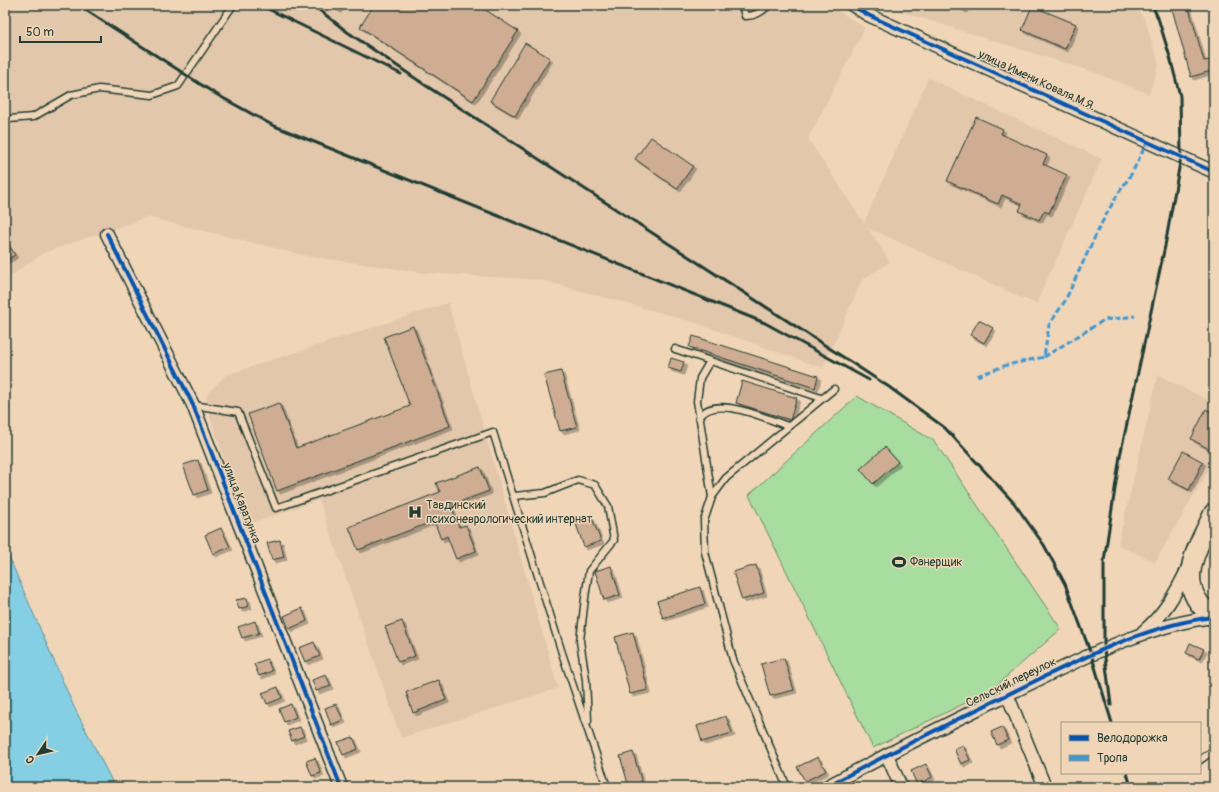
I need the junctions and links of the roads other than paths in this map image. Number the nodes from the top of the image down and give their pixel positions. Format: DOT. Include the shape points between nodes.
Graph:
graph roads {
  1 [pos="233,5"];
  2 [pos="742,5"];
  3 [pos="769,5"];
  4 [pos="852,5"];
  5 [pos="5,118"];
  6 [pos="1214,172"];
  7 [pos="107,234"];
  8 [pos="675,350"];
  9 [pos="710,361"];
  10 [pos="834,389"];
  11 [pos="821,398"];
  12 [pos="193,405"];
  13 [pos="699,418"];
  14 [pos="788,426"];
  15 [pos="514,496"];
  16 [pos="712,497"];
  17 [pos="1212,524"];
  18 [pos="1192,559"];
  19 [pos="1214,617"];
  20 [pos="1138,637"];
  21 [pos="1007,694"];
  22 [pos="588,727"];
  23 [pos="1214,750"];
  24 [pos="887,754"];
  25 [pos="1201,759"];
  26 [pos="341,787"];
  27 [pos="608,787"];
  28 [pos="787,787"];
  29 [pos="826,787"];
  30 [pos="901,787"];
  31 [pos="1045,787"];
  1 -- 5 [label="lane" via="178,86 152,95 99,89 71,95 34,117"];
  2 -- 3 [label="lane" via="745,16 753,16"];
  4 -- 6 [label="street, улица Имени Коваля М.Я." via="868,15"];
  7 -- 12 [label="street, улица Каратунка"];
  8 -- 9 [label="lane"];
  9 -- 11 [label="lane"];
  9 -- 13 [label="lane" via="697,388"];
  10 -- 11 [label="lane"];
  11 -- 14 [label="lane"];
  12 -- 15 [label="lane" via="238,412 276,508 493,432"];
  12 -- 26 [label="street, улица Каратунка"];
  13 -- 14 [label="lane" via="701,414 717,406 731,407"];
  13 -- 16 [label="lane"];
  14 -- 16 [label="lane" via="726,478"];
  15 -- 22 [label="lane"];
  15 -- 22 [label="lane" via="545,493 578,480 595,485 608,506 614,540 590,571 580,641 586,680"];
  16 -- 28 [label="lane" via="704,521 705,552 733,660"];
  17 -- 18 [label="main road"];
  18 -- 19 [label="main road" via="1191,589 1203,609"];
  18 -- 20 [label="street, Сельский переулок" via="1164,613"];
  19 -- 20 [label="street, Сельский переулок" via="1173,624"];
  20 -- 21 [label="street, Сельский переулок" via="1091,654"];
  21 -- 24 [label="street, Сельский переулок"];
  21 -- 31 [label="street"];
  22 -- 27 [label="lane"];
  23 -- 25 [label="lane"];
  24 -- 29 [label="street, Сельский переулок"];
  24 -- 30 [label="street"];
}
